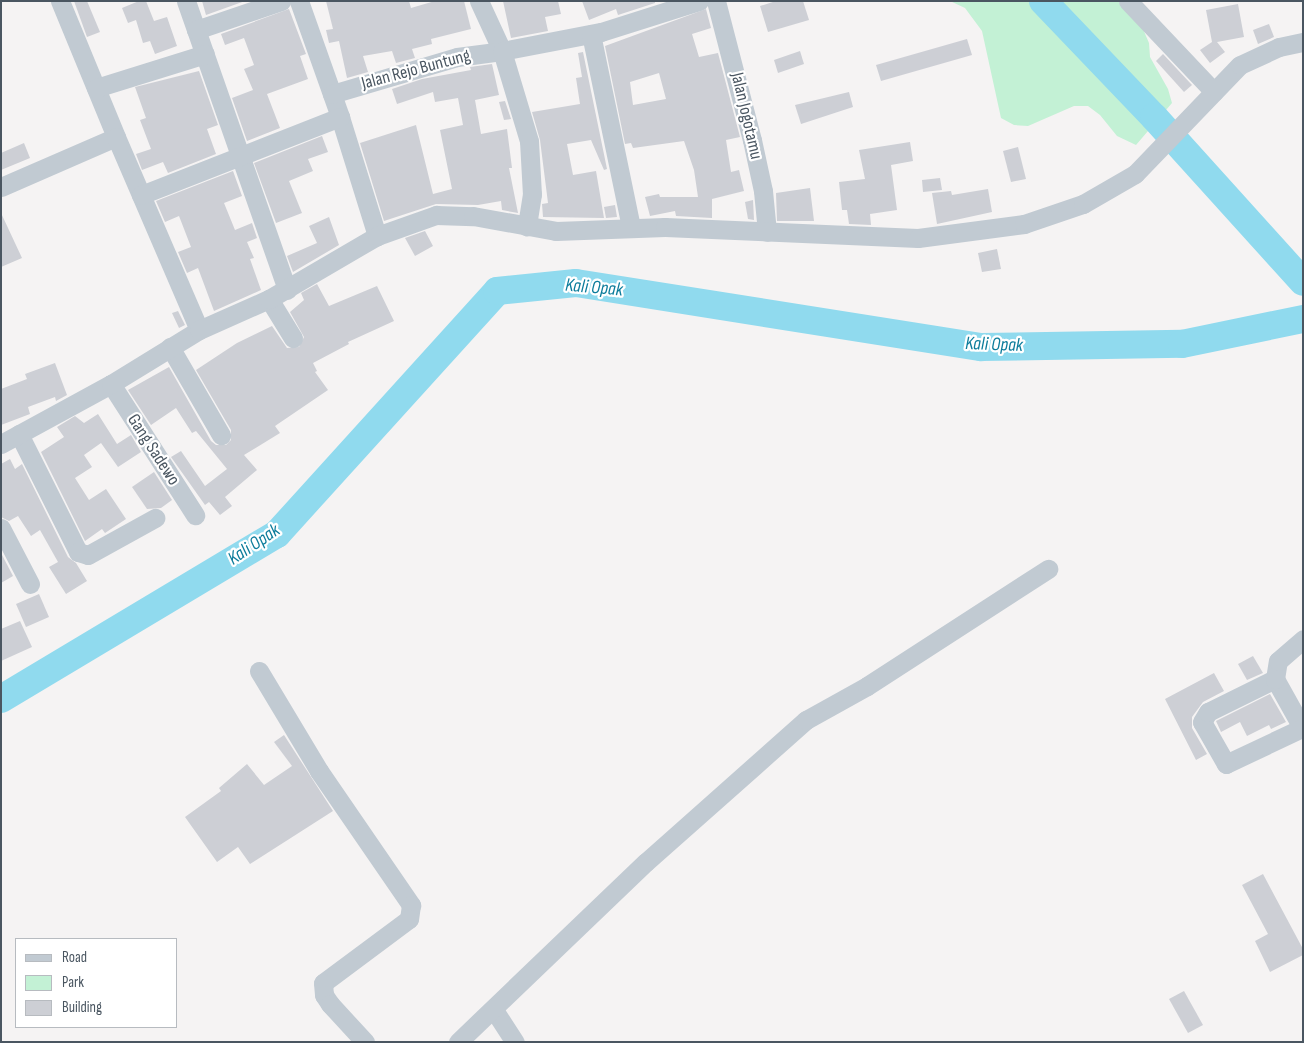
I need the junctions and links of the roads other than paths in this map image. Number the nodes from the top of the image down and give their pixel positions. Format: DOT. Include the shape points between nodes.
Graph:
graph roads {
  1 [pos="60,1"];
  2 [pos="186,1"];
  3 [pos="281,1"];
  4 [pos="299,1"];
  5 [pos="479,1"];
  6 [pos="699,1"];
  7 [pos="716,1"];
  8 [pos="1128,1"];
  9 [pos="196,30"];
  10 [pos="591,34"];
  11 [pos="1303,42"];
  12 [pos="502,51"];
  13 [pos="205,54"];
  14 [pos="96,88"];
  15 [pos="1214,92"];
  16 [pos="332,94"];
  17 [pos="340,117"];
  18 [pos="116,137"];
  19 [pos="240,155"];
  20 [pos="1,187"];
  21 [pos="141,195"];
  22 [pos="527,227"];
  23 [pos="631,228"];
  24 [pos="767,232"];
  25 [pos="377,236"];
  26 [pos="287,290"];
  27 [pos="269,299"];
  28 [pos="199,330"];
  29 [pos="293,338"];
  30 [pos="170,348"];
  31 [pos="111,384"];
  32 [pos="19,434"];
  33 [pos="221,435"];
  34 [pos="1,444"];
  35 [pos="195,515"];
  36 [pos="155,518"];
  37 [pos="1,528"];
  38 [pos="1048,569"];
  39 [pos="30,584"];
  40 [pos="1303,639"];
  41 [pos="259,671"];
  42 [pos="1275,679"];
  43 [pos="1303,728"];
  44 [pos="494,1010"];
  45 [pos="365,1042"];
  46 [pos="458,1042"];
  47 [pos="515,1042"];
  1 -- 14 [label="street"];
  2 -- 9 [label="street"];
  3 -- 9 [label="street"];
  4 -- 16 [label="street"];
  5 -- 12 [label="street"];
  6 -- 10 [label="street, Jalan Rejo Buntung"];
  7 -- 24 [label="street, Jalan Jogotamu" via="752,140 763,191"];
  8 -- 15 [label="street"];
  9 -- 13 [label="street"];
  10 -- 12 [label="street, Jalan Rejo Buntung"];
  10 -- 23 [label="street"];
  11 -- 15 [label="street" via="1279,46 1240,65"];
  12 -- 16 [label="street, Jalan Rejo Buntung" via="457,57"];
  12 -- 22 [label="street" via="530,141 532,194"];
  13 -- 14 [label="street"];
  13 -- 19 [label="street"];
  14 -- 18 [label="street"];
  15 -- 24 [label="street" via="1134,174 1083,204 1024,224 918,238"];
  16 -- 17 [label="street"];
  17 -- 19 [label="street"];
  17 -- 25 [label="street"];
  18 -- 20 [label="street"];
  18 -- 21 [label="street"];
  19 -- 21 [label="street"];
  19 -- 26 [label="street"];
  21 -- 28 [label="street"];
  22 -- 23 [label="street" via="583,232"];
  22 -- 25 [label="street" via="450,214 420,219"];
  23 -- 24 [label="street"];
  25 -- 26 [label="street"];
  26 -- 27 [label="street"];
  27 -- 28 [label="street"];
  27 -- 29 [label="street"];
  28 -- 30 [label="street"];
  30 -- 31 [label="street"];
  30 -- 33 [label="street"];
  31 -- 32 [label="street"];
  31 -- 35 [label="street, Gang Sadewo"];
  32 -- 34 [label="street"];
  32 -- 36 [label="street" via="78,552 88,555"];
  37 -- 39 [label="street"];
  38 -- 44 [label="street" via="867,686 806,720 646,862"];
  40 -- 42 [label="street" via="1278,661"];
  41 -- 45 [label="street" via="319,770 410,905 409,919 323,982 324,995 330,1004"];
  42 -- 43 [label="street"];
  42 -- 43 [label="street" via="1206,714 1202,722 1222,760 1230,764"];
  44 -- 46 [label="street"];
  44 -- 47 [label="street"];
}
